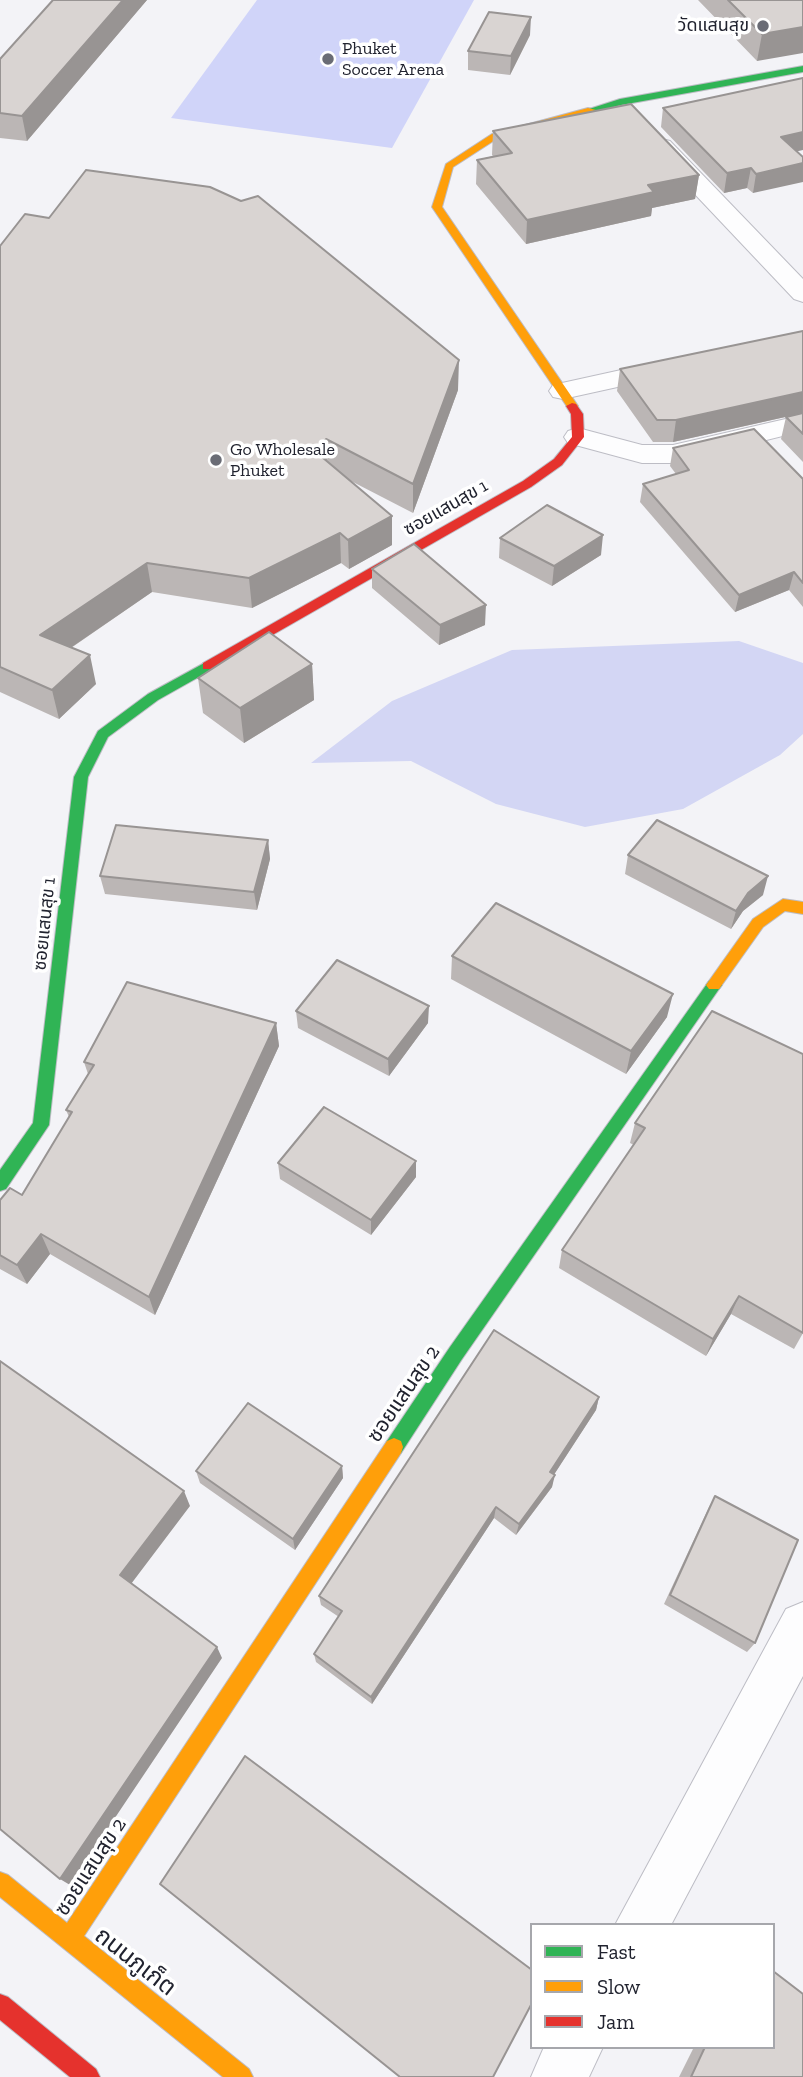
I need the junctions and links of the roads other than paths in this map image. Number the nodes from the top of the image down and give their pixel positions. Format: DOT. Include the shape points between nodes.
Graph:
graph roads {
  1 [pos="803,69"];
  2 [pos="620,102"];
  3 [pos="803,294"];
  4 [pos="696,362"];
  5 [pos="564,391"];
  6 [pos="803,424"];
  7 [pos="578,437"];
  8 [pos="803,908"];
  9 [pos="0,1184"];
  10 [pos="803,1626"];
  11 [pos="0,1883"];
  12 [pos="643,1923"];
  13 [pos="69,1939"];
  14 [pos="0,2005"];
  15 [pos="574,2049"];
  16 [pos="88,2077"];
  17 [pos="241,2077"];
  18 [pos="559,2077"];
  1 -- 2 [label="street"];
  2 -- 3 [label="street"];
  2 -- 5 [label="street" via="495,136 449,166 437,207"];
  4 -- 5 [label="street"];
  5 -- 7 [label="street" via="577,414"];
  6 -- 7 [label="street" via="766,444 674,454 642,454"];
  7 -- 9 [label="street, ซอยแสนสุข 1" via="558,463 527,484 153,697 103,734 81,777 41,1125"];
  8 -- 13 [label="street, ซอยแสนสุข 2" via="783,905 758,923 456,1353"];
  10 -- 12 [label="street"];
  11 -- 13 [label="street, ถนนภูเก็ต"];
  13 -- 17 [label="street, ถนนภูเก็ต"];
  14 -- 16 [label="street"];
  15 -- 18 [label="street"];
}
